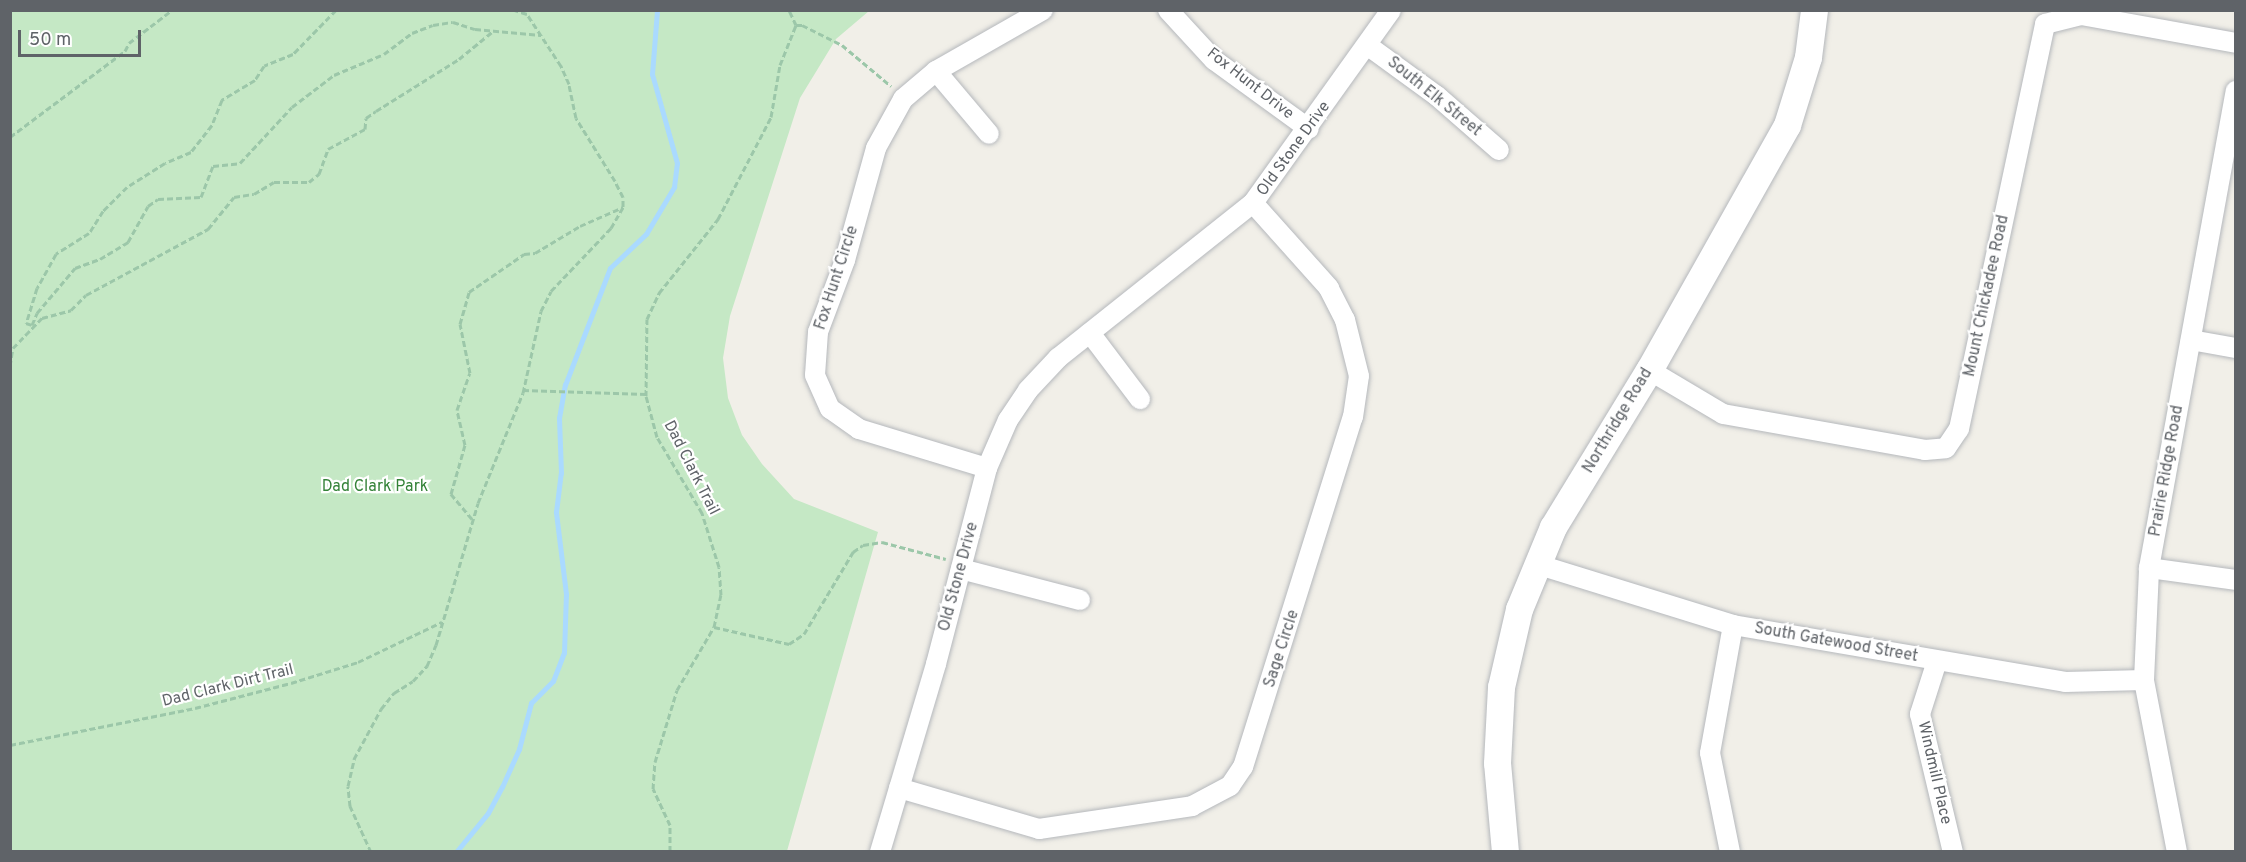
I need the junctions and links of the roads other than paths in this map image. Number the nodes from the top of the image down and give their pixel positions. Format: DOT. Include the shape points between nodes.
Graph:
graph roads {
  1 [pos="1043,10"];
  2 [pos="1167,10"];
  3 [pos="1390,10"];
  4 [pos="1814,10"];
  5 [pos="2235,43"];
  6 [pos="1367,45"];
  7 [pos="936,71"];
  8 [pos="2235,91"];
  9 [pos="1309,129"];
  10 [pos="990,134"];
  11 [pos="2231,134"];
  12 [pos="1499,150"];
  13 [pos="1253,203"];
  14 [pos="1089,333"];
  15 [pos="2191,340"];
  16 [pos="2235,348"];
  17 [pos="1649,370"];
  18 [pos="1140,399"];
  19 [pos="987,468"];
  20 [pos="1536,564"];
  21 [pos="962,566"];
  22 [pos="2149,568"];
  23 [pos="2235,580"];
  24 [pos="1080,600"];
  25 [pos="1733,625"];
  26 [pos="1937,661"];
  27 [pos="2144,680"];
  28 [pos="899,788"];
  29 [pos="880,852"];
  30 [pos="1505,852"];
  31 [pos="1730,852"];
  32 [pos="1953,852"];
  33 [pos="2177,852"];
  1 -- 7 [label="street"];
  2 -- 9 [label="street, Fox Hunt Drive" via="1214,60"];
  3 -- 6 [label="street, Old Stone Drive"];
  4 -- 17 [label="street, Northridge Road" via="1808,57 1787,125"];
  5 -- 17 [label="street, Mount Chickadee Road" via="2081,15 2045,24 1959,429 1946,448 1925,450 1723,414"];
  6 -- 9 [label="street, Old Stone Drive"];
  6 -- 12 [label="street, South Elk Street" via="1437,96"];
  7 -- 10 [label="street"];
  7 -- 19 [label="street, Fox Hunt Circle" via="903,99 876,148 845,260 818,332 815,375 830,409 859,429"];
  8 -- 11 [label="street, Prairie Ridge Road"];
  9 -- 13 [label="street, Old Stone Drive"];
  11 -- 15 [label="street, Prairie Ridge Road"];
  13 -- 14 [label="street, Old Stone Drive"];
  13 -- 28 [label="street, Sage Circle" via="1329,288 1345,320 1359,376 1353,417 1244,767 1230,786 1192,806 1039,829"];
  14 -- 18 [label="street"];
  14 -- 19 [label="street, Old Stone Drive" via="1028,390 1008,420"];
  15 -- 16 [label="street"];
  15 -- 22 [label="street, Prairie Ridge Road"];
  17 -- 20 [label="street, Northridge Road" via="1554,527"];
  19 -- 21 [label="street, Old Stone Drive"];
  20 -- 25 [label="street, South Gatewood Street"];
  20 -- 30 [label="street, Northridge Road" via="1519,609 1502,687 1497,763"];
  21 -- 24 [label="street"];
  21 -- 28 [label="street, Old Stone Drive"];
  22 -- 23 [label="street"];
  22 -- 27 [label="street, Prairie Ridge Road"];
  25 -- 26 [label="street, South Gatewood Street"];
  25 -- 31 [label="street" via="1710,753"];
  26 -- 27 [label="street, South Gatewood Street" via="2065,681"];
  26 -- 32 [label="street, Windmill Place" via="1920,714"];
  27 -- 33 [label="street, Prairie Ridge Road"];
  28 -- 29 [label="street, Old Stone Drive"];
}
